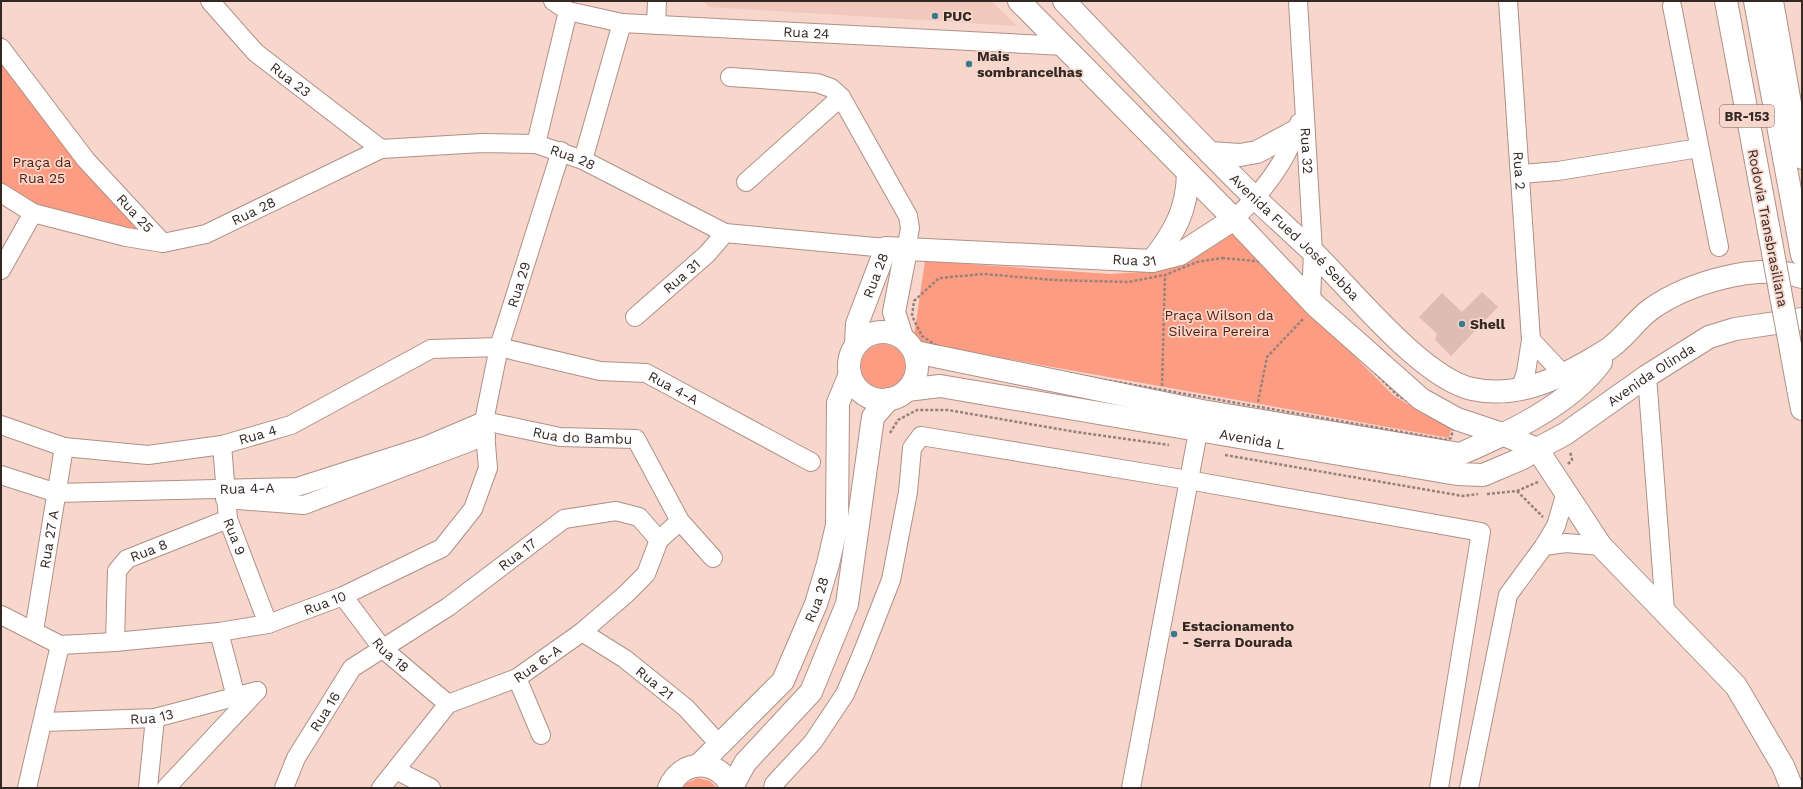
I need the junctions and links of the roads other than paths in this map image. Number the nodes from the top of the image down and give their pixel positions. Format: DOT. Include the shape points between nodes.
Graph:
graph roads {
  1 [pos="210,1"];
  2 [pos="553,1"];
  3 [pos="657,1"];
  4 [pos="1019,1"];
  5 [pos="1064,1"];
  6 [pos="1298,1"];
  7 [pos="1508,1"];
  8 [pos="1726,1"];
  9 [pos="1755,1"];
  10 [pos="1774,1"];
  11 [pos="1672,6"];
  12 [pos="568,11"];
  13 [pos="622,23"];
  14 [pos="656,25"];
  15 [pos="1064,46"];
  16 [pos="1,48"];
  17 [pos="730,77"];
  18 [pos="841,97"];
  19 [pos="1305,103"];
  20 [pos="1296,132"];
  21 [pos="536,144"];
  22 [pos="1700,148"];
  23 [pos="381,149"];
  24 [pos="561,151"];
  25 [pos="1210,153"];
  26 [pos="583,160"];
  27 [pos="1802,160"];
  28 [pos="1188,174"];
  29 [pos="1521,174"];
  30 [pos="746,182"];
  31 [pos="1,193"];
  32 [pos="1256,199"];
  33 [pos="33,213"];
  34 [pos="1234,219"];
  35 [pos="726,233"];
  36 [pos="163,244"];
  37 [pos="1719,247"];
  38 [pos="896,249"];
  39 [pos="1313,252"];
  40 [pos="1802,255"];
  41 [pos="1160,265"];
  42 [pos="1,270"];
  43 [pos="1802,277"];
  44 [pos="1313,305"];
  45 [pos="634,317"];
  46 [pos="1802,319"];
  47 [pos="1532,340"];
  48 [pos="908,344"];
  49 [pos="856,345"];
  50 [pos="499,347"];
  51 [pos="1611,347"];
  52 [pos="850,374"];
  53 [pos="1564,375"];
  54 [pos="1647,376"];
  55 [pos="1520,391"];
  56 [pos="898,394"];
  57 [pos="1800,398"];
  58 [pos="1457,418"];
  59 [pos="1584,421"];
  60 [pos="1255,422"];
  61 [pos="1,425"];
  62 [pos="485,429"];
  63 [pos="1198,430"];
  64 [pos="1502,434"];
  65 [pos="222,445"];
  66 [pos="64,447"];
  67 [pos="1537,449"];
  68 [pos="1460,454"];
  69 [pos="811,462"];
  70 [pos="1,475"];
  71 [pos="1188,480"];
  72 [pos="1566,492"];
  73 [pos="57,493"];
  74 [pos="226,494"];
  75 [pos="228,520"];
  76 [pos="680,521"];
  77 [pos="659,540"];
  78 [pos="1544,546"];
  79 [pos="1601,546"];
  80 [pos="713,558"];
  81 [pos="343,596"];
  82 [pos="1665,611"];
  83 [pos="1,615"];
  84 [pos="268,624"];
  85 [pos="34,631"];
  86 [pos="218,632"];
  87 [pos="582,632"];
  88 [pos="115,642"];
  89 [pos="60,645"];
  90 [pos="382,648"];
  91 [pos="517,678"];
  92 [pos="236,697"];
  93 [pos="448,704"];
  94 [pos="155,718"];
  95 [pos="44,722"];
  96 [pos="541,735"];
  97 [pos="719,744"];
  98 [pos="699,765"];
  99 [pos="396,770"];
  100 [pos="732,787"];
  101 [pos="27,788"];
  102 [pos="148,788"];
  103 [pos="166,788"];
  104 [pos="284,788"];
  105 [pos="381,788"];
  106 [pos="431,788"];
  107 [pos="668,788"];
  108 [pos="773,788"];
  109 [pos="1131,788"];
  110 [pos="1439,788"];
  111 [pos="1468,788"];
  112 [pos="1792,788"];
  1 -- 23 [label="street, Rua 23" via="256,53"];
  2 -- 12 [label="street, Rua 24"];
  3 -- 14 [label="street"];
  4 -- 15 [label="main road, Avenida Fued José Sebba"];
  5 -- 25 [label="main road, Avenida Fued José Sebba"];
  6 -- 19 [label="street, Rua 32"];
  7 -- 29 [label="street, Rua 2"];
  8 -- 57 [label="main road, Rodovia Transbrasiliana / BR-153, bridge"];
  9 -- 40 [label="main road, Rodovia Transbrasiliana / BR-153"];
  10 -- 27 [label="street"];
  11 -- 22 [label="street"];
  12 -- 13 [label="street, Rua 24"];
  12 -- 21 [label="street"];
  13 -- 14 [label="street, Rua 24"];
  13 -- 26 [label="street"];
  14 -- 15 [label="street, Rua 24"];
  15 -- 28 [label="main road, Avenida Fued José Sebba"];
  16 -- 36 [label="street, Rua 25" via="86,160"];
  17 -- 18 [label="street" via="817,83 831,88"];
  18 -- 30 [label="street"];
  18 -- 38 [label="street" via="908,216 910,228"];
  19 -- 20 [label="street, Rua 31"];
  19 -- 39 [label="street, Rua 32"];
  20 -- 25 [label="main road" via="1256,152 1240,155"];
  20 -- 32 [label="street, Rua 31" via="1292,146"];
  21 -- 23 [label="street, Rua 28" via="482,143"];
  21 -- 24 [label="street, Rua 28"];
  22 -- 29 [label="street" via="1558,171"];
  22 -- 37 [label="street"];
  23 -- 36 [label="street, Rua 28" via="206,234"];
  24 -- 26 [label="street, Rua 28"];
  24 -- 50 [label="street, Rua 29"];
  25 -- 32 [label="main road, Avenida Fued José Sebba"];
  26 -- 35 [label="street, Rua 28"];
  28 -- 34 [label="main road, Avenida Fued José Sebba"];
  28 -- 41 [label="main road" via="1188,191 1183,210"];
  29 -- 47 [label="street, Rua 2"];
  31 -- 33 [label="street, Rua 25"];
  32 -- 34 [label="street, Rua 31"];
  32 -- 39 [label="main road, Avenida Fued José Sebba"];
  33 -- 36 [label="street, Rua 25"];
  33 -- 42 [label="street"];
  34 -- 41 [label="main road, Rua 31"];
  34 -- 44 [label="main road, Avenida Fued José Sebba"];
  35 -- 38 [label="street, Rua 28"];
  35 -- 45 [label="street, Rua 31" via="707,254"];
  38 -- 41 [label="main road, Rua 31" via="934,249"];
  38 -- 48 [label="main road, Rua 28" via="894,312"];
  38 -- 49 [label="main road, Rua 28" via="857,324"];
  39 -- 44 [label="street, Rua 32"];
  39 -- 55 [label="main road, Avenida Fued José Sebba" via="1408,349 1442,376 1469,388 1490,392"];
  43 -- 51 [label="main road" via="1789,273 1752,272 1695,286 1651,309"];
  44 -- 58 [label="main road, Avenida Fued José Sebba" via="1421,399"];
  46 -- 54 [label="main road, Avenida Olinda" via="1721,332"];
  47 -- 53 [label="street"];
  47 -- 55 [label="street, Rua 2"];
  48 -- 49 [label="main road" via="892,333 882,332 863,338"];
  48 -- 56 [label="main road" via="917,362 917,372 913,382"];
  48 -- 63 [label="main road, Avenida L" via="1161,396"];
  49 -- 52 [label="main road" via="851,354"];
  50 -- 62 [label="street, Rua 29"];
  50 -- 65 [label="street, Rua 4" via="431,349 291,425"];
  50 -- 69 [label="street, Rua 4-A" via="600,371 646,373"];
  51 -- 53 [label="main road"];
  51 -- 64 [label="main road" via="1594,371 1554,407"];
  52 -- 56 [label="main road" via="854,384 869,397 879,399"];
  52 -- 97 [label="main road, Rua 28" via="838,403 837,525 816,604 783,680"];
  53 -- 55 [label="main road, Avenida Fued José Sebba"];
  54 -- 59 [label="main road, Avenida Olinda"];
  54 -- 82 [label="street"];
  55 -- 64 [label="main road"];
  56 -- 63 [label="main road, Avenida L" via="940,386"];
  56 -- 100 [label="main road, Rua 28" via="873,417 847,604 811,692 745,763"];
  58 -- 64 [label="main road, Avenida Fued José Sebba"];
  58 -- 68 [label="main road" via="1465,431 1466,441"];
  59 -- 64 [label="main road, Avenida Olinda"];
  59 -- 67 [label="main road, Avenida L"];
  60 -- 63 [label="main road, Avenida L"];
  60 -- 67 [label="main road, Avenida L" via="1457,474 1483,475 1509,466"];
  60 -- 68 [label="main road, Avenida L"];
  61 -- 66 [label="street, Rua 4"];
  62 -- 74 [label="street, Rua 4-A" via="297,487"];
  62 -- 76 [label="street, Rua do Bambu" via="560,437 636,439"];
  62 -- 81 [label="street, Rua 10" via="488,468 473,509 442,548"];
  63 -- 71 [label="street"];
  64 -- 67 [label="main road, Avenida Fued José Sebba"];
  64 -- 68 [label="main road"];
  65 -- 66 [label="street, Rua 4" via="148,454"];
  65 -- 74 [label="street, Rua 9"];
  66 -- 73 [label="street, Rua 27 A"];
  67 -- 72 [label="main road"];
  70 -- 73 [label="street, Rua 4-A"];
  71 -- 108 [label="street" via="921,436 912,448 908,492 891,580 862,654 844,694 813,742"];
  71 -- 109 [label="street"];
  71 -- 110 [label="street" via="1481,532"];
  72 -- 78 [label="street" via="1556,526"];
  72 -- 79 [label="main road"];
  73 -- 74 [label="street, Rua 4-A"];
  73 -- 85 [label="street, Rua 27 A"];
  74 -- 75 [label="street, Rua 9"];
  75 -- 84 [label="street, Rua 9"];
  75 -- 88 [label="street, Rua 8" via="127,559 117,572"];
  76 -- 77 [label="street, Rua 6-A"];
  76 -- 80 [label="street, Rua do Bambu"];
  77 -- 87 [label="street, Rua 6-A" via="646,574"];
  77 -- 90 [label="street, Rua 17" via="640,517 616,511 564,519 448,606"];
  78 -- 79 [label="street" via="1566,543"];
  78 -- 111 [label="street" via="1508,595"];
  79 -- 82 [label="main road"];
  81 -- 84 [label="street, Rua 10"];
  81 -- 90 [label="street, Rua 18"];
  82 -- 112 [label="main road" via="1736,686 1783,766"];
  83 -- 85 [label="street"];
  84 -- 86 [label="street, Rua 10"];
  85 -- 89 [label="street"];
  86 -- 88 [label="street, Rua 10"];
  86 -- 92 [label="street"];
  87 -- 91 [label="street, Rua 6-A"];
  87 -- 97 [label="street, Rua 21" via="625,659 680,703"];
  88 -- 89 [label="street, Rua 10"];
  89 -- 95 [label="street"];
  90 -- 93 [label="street, Rua 18"];
  90 -- 104 [label="street, Rua 16" via="352,668 296,758"];
  91 -- 93 [label="street, Rua 6-A"];
  91 -- 96 [label="street"];
  92 -- 94 [label="street, Rua 13"];
  92 -- 103 [label="street, Rua 13" via="258,691"];
  93 -- 99 [label="street"];
  94 -- 95 [label="street, Rua 13"];
  94 -- 102 [label="street"];
  95 -- 101 [label="street"];
  97 -- 98 [label="main road, Rua 28"];
  98 -- 100 [label="main road" via="719,771"];
  98 -- 107 [label="main road" via="679,772"];
  99 -- 105 [label="street"];
  99 -- 106 [label="street"];
}
